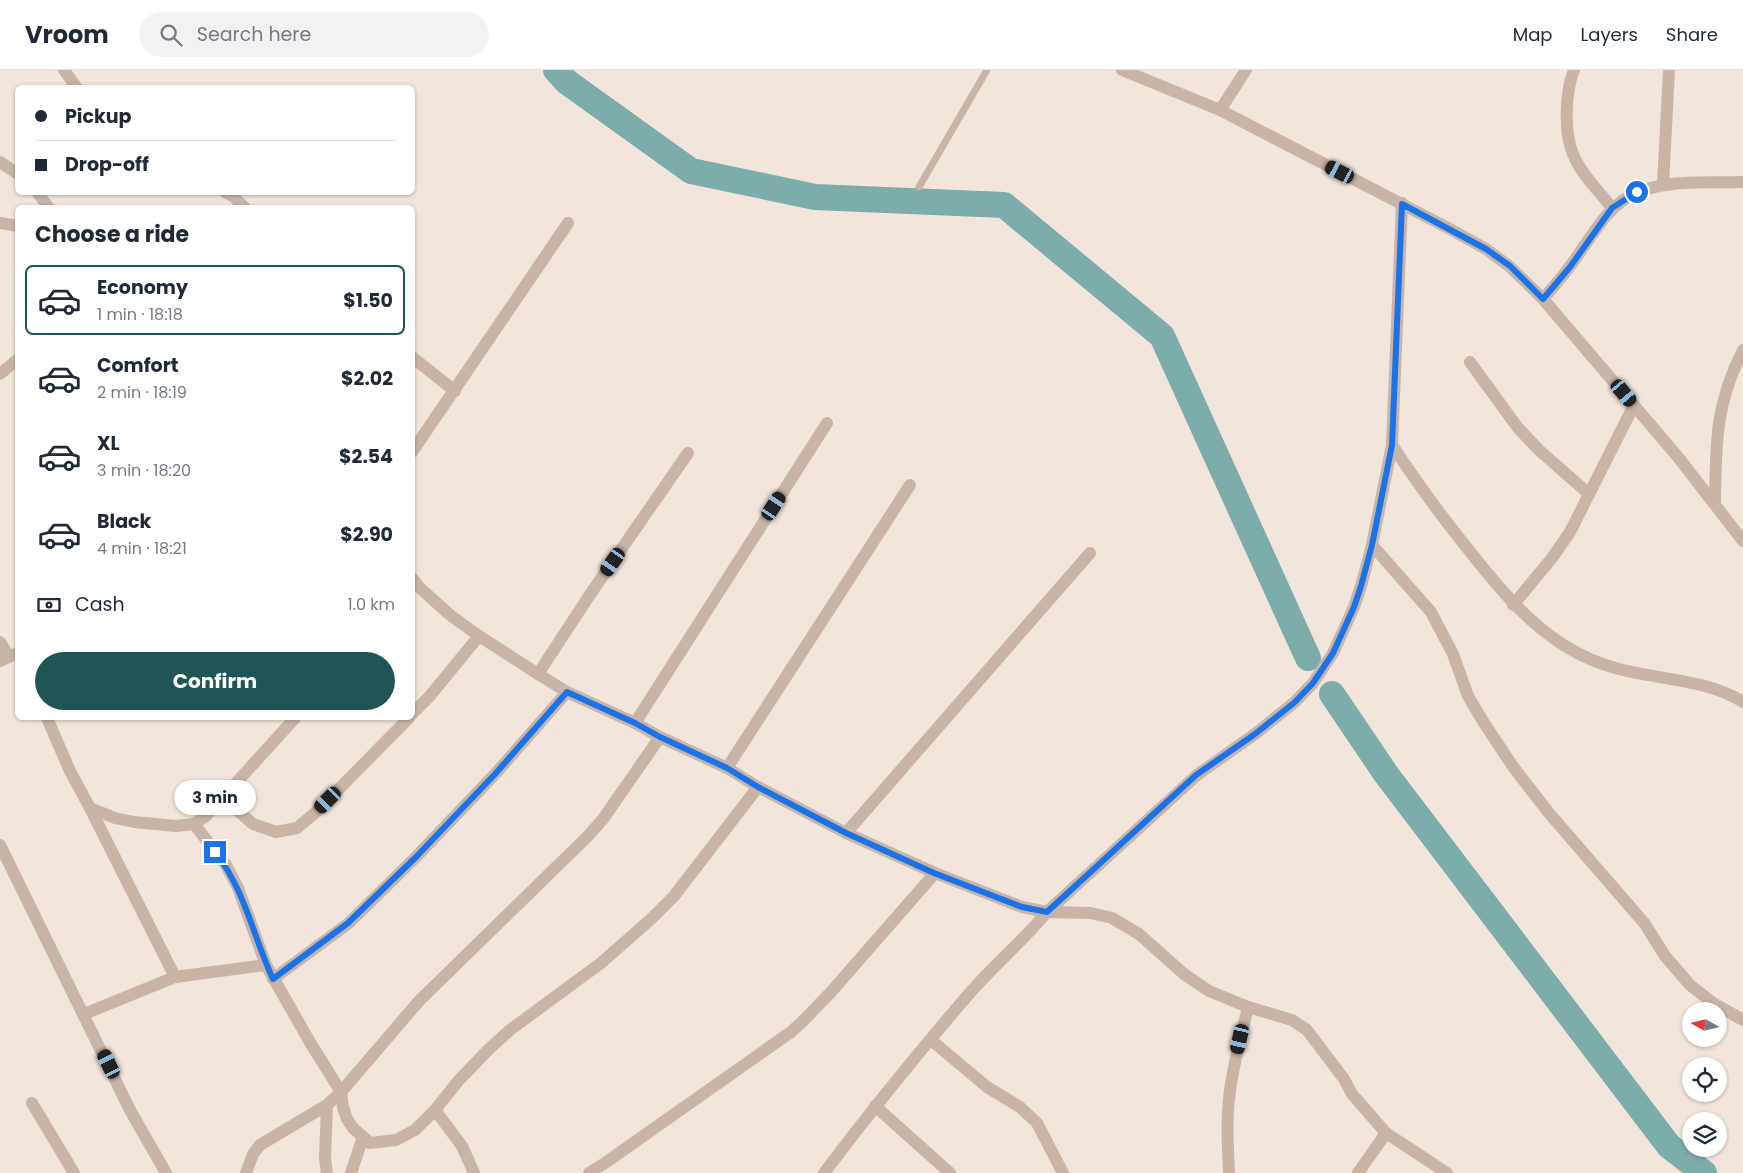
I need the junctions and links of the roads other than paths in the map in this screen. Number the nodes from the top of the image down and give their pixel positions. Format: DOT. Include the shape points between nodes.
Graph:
graph roads {
  1 [pos="64,70"];
  2 [pos="987,70"];
  3 [pos="1246,70"];
  4 [pos="1574,70"];
  5 [pos="1669,70"];
  6 [pos="1131,72"];
  7 [pos="75,85"];
  8 [pos="1220,110"];
  9 [pos="0,162"];
  10 [pos="15,172"];
  11 [pos="1743,182"];
  12 [pos="1662,185"];
  13 [pos="919,187"];
  14 [pos="230,195"];
  15 [pos="1402,204"];
  16 [pos="242,205"];
  17 [pos="1612,208"];
  18 [pos="0,223"];
  19 [pos="568,223"];
  20 [pos="15,226"];
  21 [pos="1543,299"];
  22 [pos="1743,350"];
  23 [pos="415,359"];
  24 [pos="15,362"];
  25 [pos="1470,362"];
  26 [pos="0,374"];
  27 [pos="455,391"];
  28 [pos="1634,405"];
  29 [pos="827,423"];
  30 [pos="1392,445"];
  31 [pos="415,448"];
  32 [pos="688,453"];
  33 [pos="910,486"];
  34 [pos="1589,494"];
  35 [pos="1715,503"];
  36 [pos="1743,541"];
  37 [pos="1372,545"];
  38 [pos="1090,554"];
  39 [pos="415,587"];
  40 [pos="1513,605"];
  41 [pos="478,636"];
  42 [pos="0,642"];
  43 [pos="9,657"];
  44 [pos="538,674"];
  45 [pos="567,692"];
  46 [pos="1743,702"];
  47 [pos="415,711"];
  48 [pos="48,720"];
  49 [pos="293,720"];
  50 [pos="407,720"];
  51 [pos="635,723"];
  52 [pos="660,737"];
  53 [pos="727,768"];
  54 [pos="758,787"];
  55 [pos="223,798"];
  56 [pos="90,808"];
  57 [pos="194,824"];
  58 [pos="846,833"];
  59 [pos="0,845"];
  60 [pos="934,873"];
  61 [pos="1047,912"];
  62 [pos="266,965"];
  63 [pos="175,977"];
  64 [pos="273,979"];
  65 [pos="1248,1007"];
  66 [pos="84,1014"];
  67 [pos="1743,1020"];
  68 [pos="930,1040"];
  69 [pos="342,1092"];
  70 [pos="32,1103"];
  71 [pos="327,1105"];
  72 [pos="875,1106"];
  73 [pos="435,1110"];
  74 [pos="1386,1133"];
  75 [pos="363,1138"];
  76 [pos="74,1173"];
  77 [pos="166,1173"];
  78 [pos="246,1173"];
  79 [pos="327,1173"];
  80 [pos="351,1173"];
  81 [pos="474,1173"];
  82 [pos="589,1173"];
  83 [pos="824,1173"];
  84 [pos="950,1173"];
  85 [pos="1063,1173"];
  86 [pos="1229,1173"];
  87 [pos="1358,1173"];
  88 [pos="1448,1173"];
  1 -- 7 [label="street"];
  2 -- 13 [label="lane"];
  3 -- 8 [label="street"];
  4 -- 17 [label="street" via="1568,111 1568,135 1573,154"];
  5 -- 12 [label="street"];
  6 -- 8 [label="street"];
  8 -- 15 [label="street"];
  9 -- 10 [label="street"];
  11 -- 12 [label="street"];
  12 -- 17 [label="street" via="1637,192"];
  14 -- 16 [label="street"];
  15 -- 21 [label="street" via="1486,249 1510,266"];
  15 -- 30 [label="street"];
  17 -- 21 [label="street"];
  18 -- 20 [label="street"];
  19 -- 27 [label="street"];
  21 -- 28 [label="street"];
  22 -- 35 [label="street" via="1720,411 1716,434"];
  23 -- 27 [label="street"];
  24 -- 26 [label="street"];
  25 -- 34 [label="street" via="1518,428"];
  27 -- 31 [label="street"];
  28 -- 34 [label="street"];
  28 -- 35 [label="street"];
  29 -- 51 [label="street"];
  30 -- 37 [label="street"];
  30 -- 40 [label="street" via="1452,530"];
  32 -- 44 [label="street"];
  33 -- 53 [label="street"];
  34 -- 40 [label="street" via="1570,532"];
  35 -- 36 [label="street"];
  37 -- 61 [label="street" via="1354,607 1333,653 1313,683 1255,734 1196,775"];
  37 -- 67 [label="street" via="1431,612 1484,724 1549,813 1645,924 1665,956 1690,985 1712,1003"];
  38 -- 58 [label="street"];
  39 -- 41 [label="street"];
  40 -- 46 [label="street" via="1562,645 1583,656 1612,667 1710,687"];
  41 -- 44 [label="street"];
  41 -- 47 [label="street"];
  42 -- 43 [label="street"];
  44 -- 45 [label="street"];
  45 -- 51 [label="street"];
  45 -- 64 [label="street" via="496,773 409,864 348,923"];
  48 -- 56 [label="street"];
  49 -- 55 [label="street"];
  50 -- 55 [label="street" via="297,828 276,832 253,824"];
  51 -- 52 [label="street"];
  52 -- 53 [label="street"];
  52 -- 69 [label="street" via="589,835 419,1001"];
  53 -- 54 [label="street"];
  54 -- 58 [label="street"];
  54 -- 73 [label="street" via="674,896 657,913 601,963 510,1030 459,1080"];
  55 -- 57 [label="street"];
  56 -- 57 [label="street" via="134,822 176,826"];
  56 -- 63 [label="street"];
  57 -- 62 [label="street" via="226,865 238,888"];
  58 -- 60 [label="street"];
  59 -- 66 [label="street"];
  60 -- 61 [label="street" via="1022,907"];
  60 -- 82 [label="street" via="831,992 791,1032"];
  61 -- 65 [label="street" via="1091,913 1112,918 1139,934 1196,983"];
  61 -- 68 [label="street"];
  62 -- 63 [label="street"];
  62 -- 64 [label="street"];
  63 -- 66 [label="street"];
  64 -- 69 [label="street"];
  65 -- 74 [label="street" via="1292,1020 1307,1030 1352,1094"];
  65 -- 86 [label="street" via="1229,1098"];
  66 -- 77 [label="street" via="130,1110"];
  68 -- 72 [label="street"];
  68 -- 85 [label="street" via="1037,1123"];
  69 -- 71 [label="street"];
  69 -- 75 [label="street" via="347,1118"];
  70 -- 76 [label="street"];
  71 -- 78 [label="street" via="260,1145"];
  71 -- 79 [label="street"];
  72 -- 83 [label="street"];
  72 -- 84 [label="street"];
  73 -- 75 [label="street" via="415,1130 396,1140 370,1143"];
  73 -- 81 [label="street" via="462,1146"];
  74 -- 87 [label="street"];
  74 -- 88 [label="street"];
  75 -- 80 [label="street"];
}
